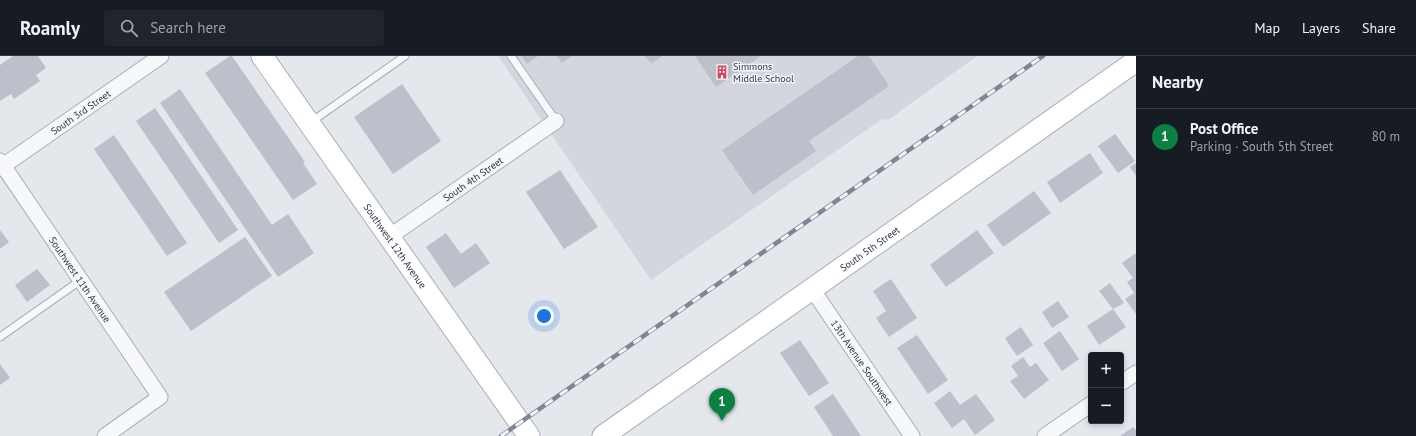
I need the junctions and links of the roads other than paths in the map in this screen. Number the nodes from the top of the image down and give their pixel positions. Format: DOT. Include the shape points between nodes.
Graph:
graph roads {
  1 [pos="161,56"];
  2 [pos="262,56"];
  3 [pos="405,56"];
  4 [pos="511,56"];
  5 [pos="1136,61"];
  6 [pos="556,121"];
  7 [pos="309,124"];
  8 [pos="1,165"];
  9 [pos="389,237"];
  10 [pos="81,280"];
  11 [pos="812,289"];
  12 [pos="0,337"];
  13 [pos="1136,373"];
  14 [pos="1124,381"];
  15 [pos="1088,406"];
  16 [pos="105,436"];
  17 [pos="529,436"];
  18 [pos="602,436"];
  19 [pos="912,436"];
  20 [pos="1045,436"];
  1 -- 8 [label="street, South 3rd Street"];
  2 -- 7 [label="main road, Southwest 12th Avenue"];
  3 -- 7 [label="lane"];
  4 -- 6 [label="lane"];
  5 -- 11 [label="main road, South 5th Street"];
  6 -- 9 [label="street, South 4th Street"];
  7 -- 9 [label="main road, Southwest 12th Avenue"];
  8 -- 10 [label="street, Southwest 11th Avenue"];
  9 -- 17 [label="main road, Southwest 12th Avenue"];
  10 -- 12 [label="lane"];
  10 -- 16 [label="street, Southwest 11th Avenue" via="160,397"];
  11 -- 18 [label="main road, South 5th Street"];
  11 -- 19 [label="street, 13th Avenue Southwest"];
  13 -- 14 [label="street"];
  15 -- 20 [label="street"];
}
